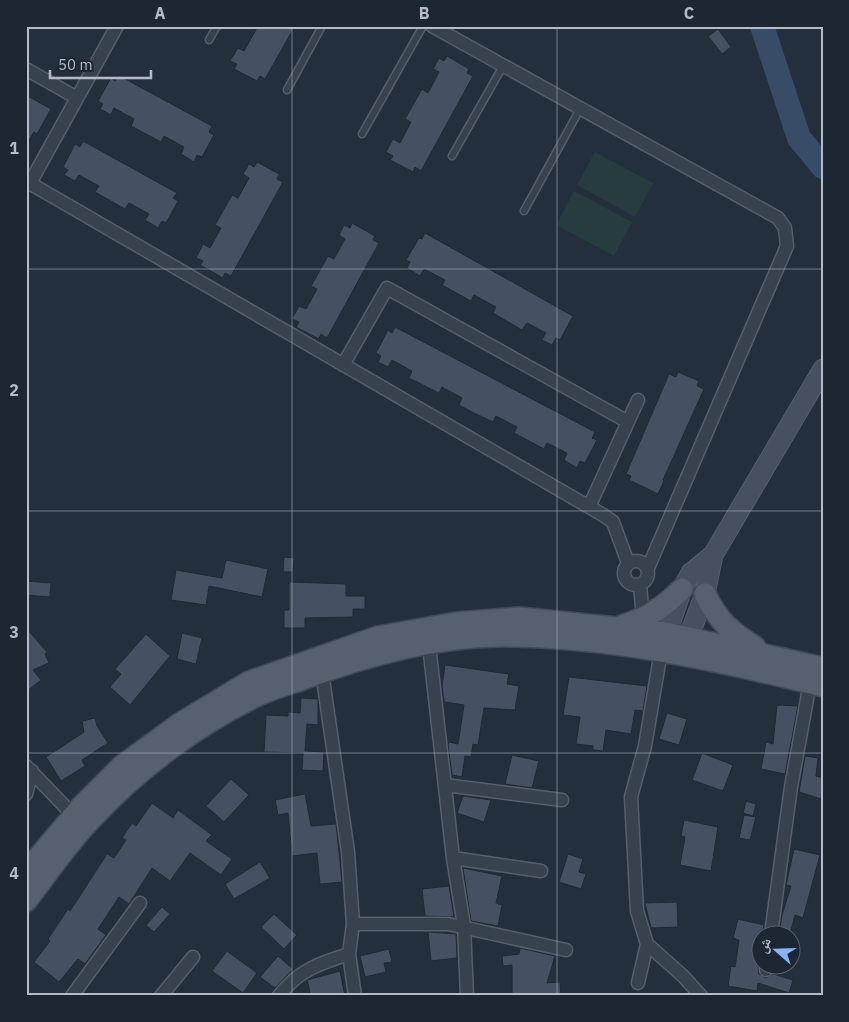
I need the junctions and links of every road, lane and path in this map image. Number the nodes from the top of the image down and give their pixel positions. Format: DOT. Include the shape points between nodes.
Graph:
graph roads {
  1 [pos="118,26"];
  2 [pos="217,26"];
  3 [pos="322,26"];
  4 [pos="423,26"];
  5 [pos="432,26"];
  6 [pos="209,40"];
  7 [pos="503,66"];
  8 [pos="26,69"];
  9 [pos="287,90"];
  10 [pos="77,98"];
  11 [pos="580,109"];
  12 [pos="362,134"];
  13 [pos="452,156"];
  14 [pos="28,182"];
  15 [pos="524,211"];
  16 [pos="343,365"];
  17 [pos="823,369"];
  18 [pos="638,400"];
  19 [pos="628,422"];
  20 [pos="589,507"];
  21 [pos="713,555"];
  22 [pos="628,564"];
  23 [pos="648,568"];
  24 [pos="640,585"];
  25 [pos="682,589"];
  26 [pos="705,594"];
  27 [pos="642,619"];
  28 [pos="619,626"];
  29 [pos="663,642"];
  30 [pos="429,645"];
  31 [pos="685,647"];
  32 [pos="770,656"];
  33 [pos="322,672"];
  34 [pos="819,679"];
  35 [pos="29,768"];
  36 [pos="445,785"];
  37 [pos="26,794"];
  38 [pos="562,800"];
  39 [pos="74,816"];
  40 [pos="453,858"];
  41 [pos="541,871"];
  42 [pos="26,872"];
  43 [pos="26,901"];
  44 [pos="140,902"];
  45 [pos="353,924"];
  46 [pos="772,924"];
  47 [pos="464,926"];
  48 [pos="647,944"];
  49 [pos="566,950"];
  50 [pos="349,954"];
  51 [pos="193,957"];
  52 [pos="638,983"];
  53 [pos="72,996"];
  54 [pos="161,996"];
  55 [pos="279,996"];
  56 [pos="355,996"];
  57 [pos="467,996"];
  58 [pos="701,996"];
  1 -- 10 [label="street"];
  2 -- 6 [label="lane"];
  3 -- 9 [label="lane"];
  4 -- 12 [label="lane"];
  5 -- 7 [label="street"];
  7 -- 11 [label="street"];
  7 -- 13 [label="lane"];
  8 -- 10 [label="street"];
  10 -- 14 [label="street"];
  11 -- 15 [label="lane"];
  11 -- 23 [label="street" via="778,218 785,228 788,246"];
  14 -- 16 [label="street"];
  16 -- 19 [label="street" via="387,288"];
  16 -- 20 [label="street"];
  17 -- 21 [label="main road"];
  18 -- 19 [label="street"];
  19 -- 20 [label="street"];
  20 -- 22 [label="street" via="612,522"];
  21 -- 25 [label="main road" via="691,573"];
  21 -- 26 [label="main road"];
  22 -- 23 [label="street" via="639,560"];
  22 -- 24 [label="street" via="624,570 625,578 631,584"];
  23 -- 24 [label="street" via="648,576"];
  24 -- 27 [label="street"];
  25 -- 27 [label="main road" via="664,606"];
  25 -- 29 [label="main road"];
  26 -- 31 [label="main road"];
  26 -- 32 [label="main road" via="715,615 732,632"];
  27 -- 28 [label="main road"];
  28 -- 29 [label="main road"];
  28 -- 39 [label="main road" via="519,618 456,623 378,637 249,682 181,723 122,766"];
  29 -- 30 [label="main road" via="512,636 459,639"];
  29 -- 31 [label="main road"];
  29 -- 48 [label="street" via="631,798 637,911"];
  30 -- 33 [label="main road" via="382,653"];
  30 -- 36 [label="street"];
  31 -- 32 [label="main road"];
  31 -- 34 [label="main road"];
  32 -- 34 [label="main road"];
  33 -- 43 [label="main road" via="255,696 190,735 133,778 92,818"];
  33 -- 45 [label="street" via="348,852"];
  34 -- 46 [label="street" via="791,787"];
  35 -- 37 [label="street"];
  35 -- 39 [label="street"];
  36 -- 38 [label="street"];
  36 -- 40 [label="street"];
  39 -- 42 [label="main road"];
  40 -- 41 [label="street"];
  40 -- 47 [label="street"];
  44 -- 53 [label="street"];
  45 -- 47 [label="street" via="433,922"];
  45 -- 50 [label="street"];
  47 -- 49 [label="street"];
  47 -- 57 [label="street"];
  48 -- 52 [label="street"];
  48 -- 58 [label="street"];
  50 -- 55 [label="street" via="301,973"];
  50 -- 56 [label="street"];
  51 -- 54 [label="street"];
}
